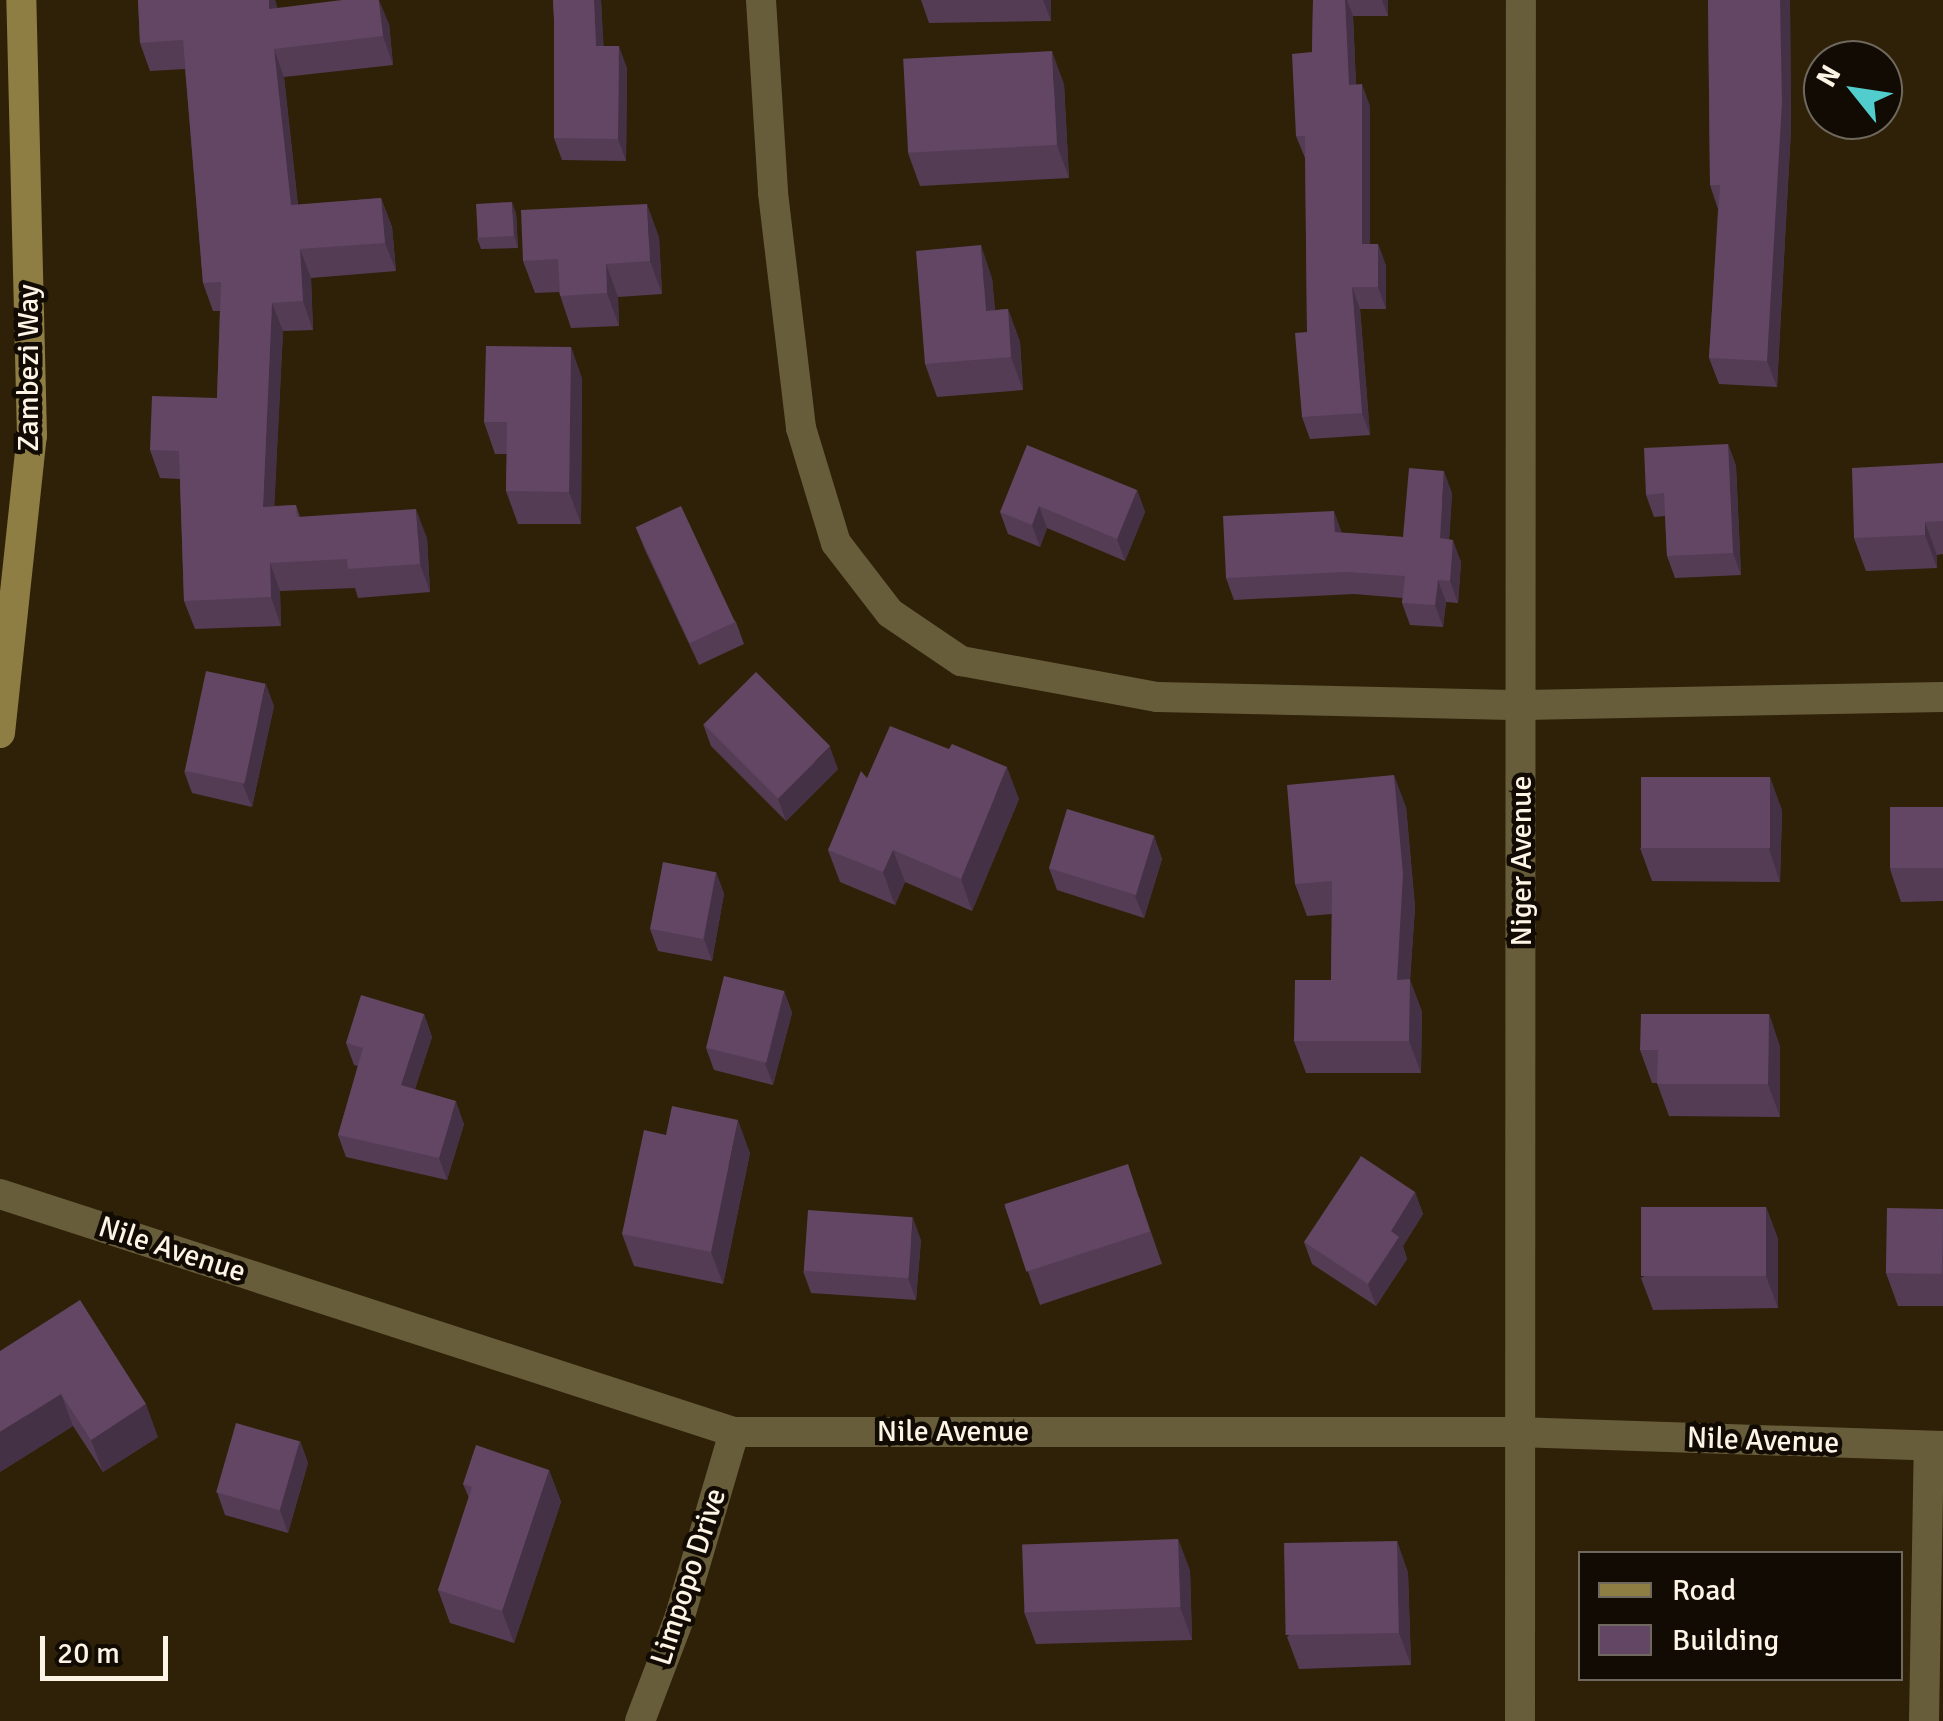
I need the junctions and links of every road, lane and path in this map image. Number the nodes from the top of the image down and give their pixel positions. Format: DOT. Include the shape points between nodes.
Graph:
graph roads {
  1 [pos="22,0"];
  2 [pos="761,0"];
  3 [pos="1521,0"];
  4 [pos="1943,697"];
  5 [pos="1523,705"];
  6 [pos="0,733"];
  7 [pos="0,1194"];
  8 [pos="734,1432"];
  9 [pos="1519,1432"];
  10 [pos="1936,1446"];
  11 [pos="640,1721"];
  12 [pos="1520,1721"];
  13 [pos="1924,1721"];
  1 -- 6 [label="main road, Zambezi Way" via="32,436 13,660"];
  2 -- 5 [label="street" via="774,193 802,428 836,543 890,613 960,662 1157,697"];
  3 -- 5 [label="street, Niger Avenue"];
  4 -- 5 [label="street"];
  5 -- 9 [label="street, Niger Avenue"];
  7 -- 8 [label="street, Nile Avenue"];
  8 -- 9 [label="street, Nile Avenue"];
  8 -- 11 [label="street, Limpopo Drive" via="680,1616"];
  9 -- 10 [label="street, Nile Avenue"];
  9 -- 12 [label="street, Niger Avenue"];
  10 -- 13 [label="street"];
}
